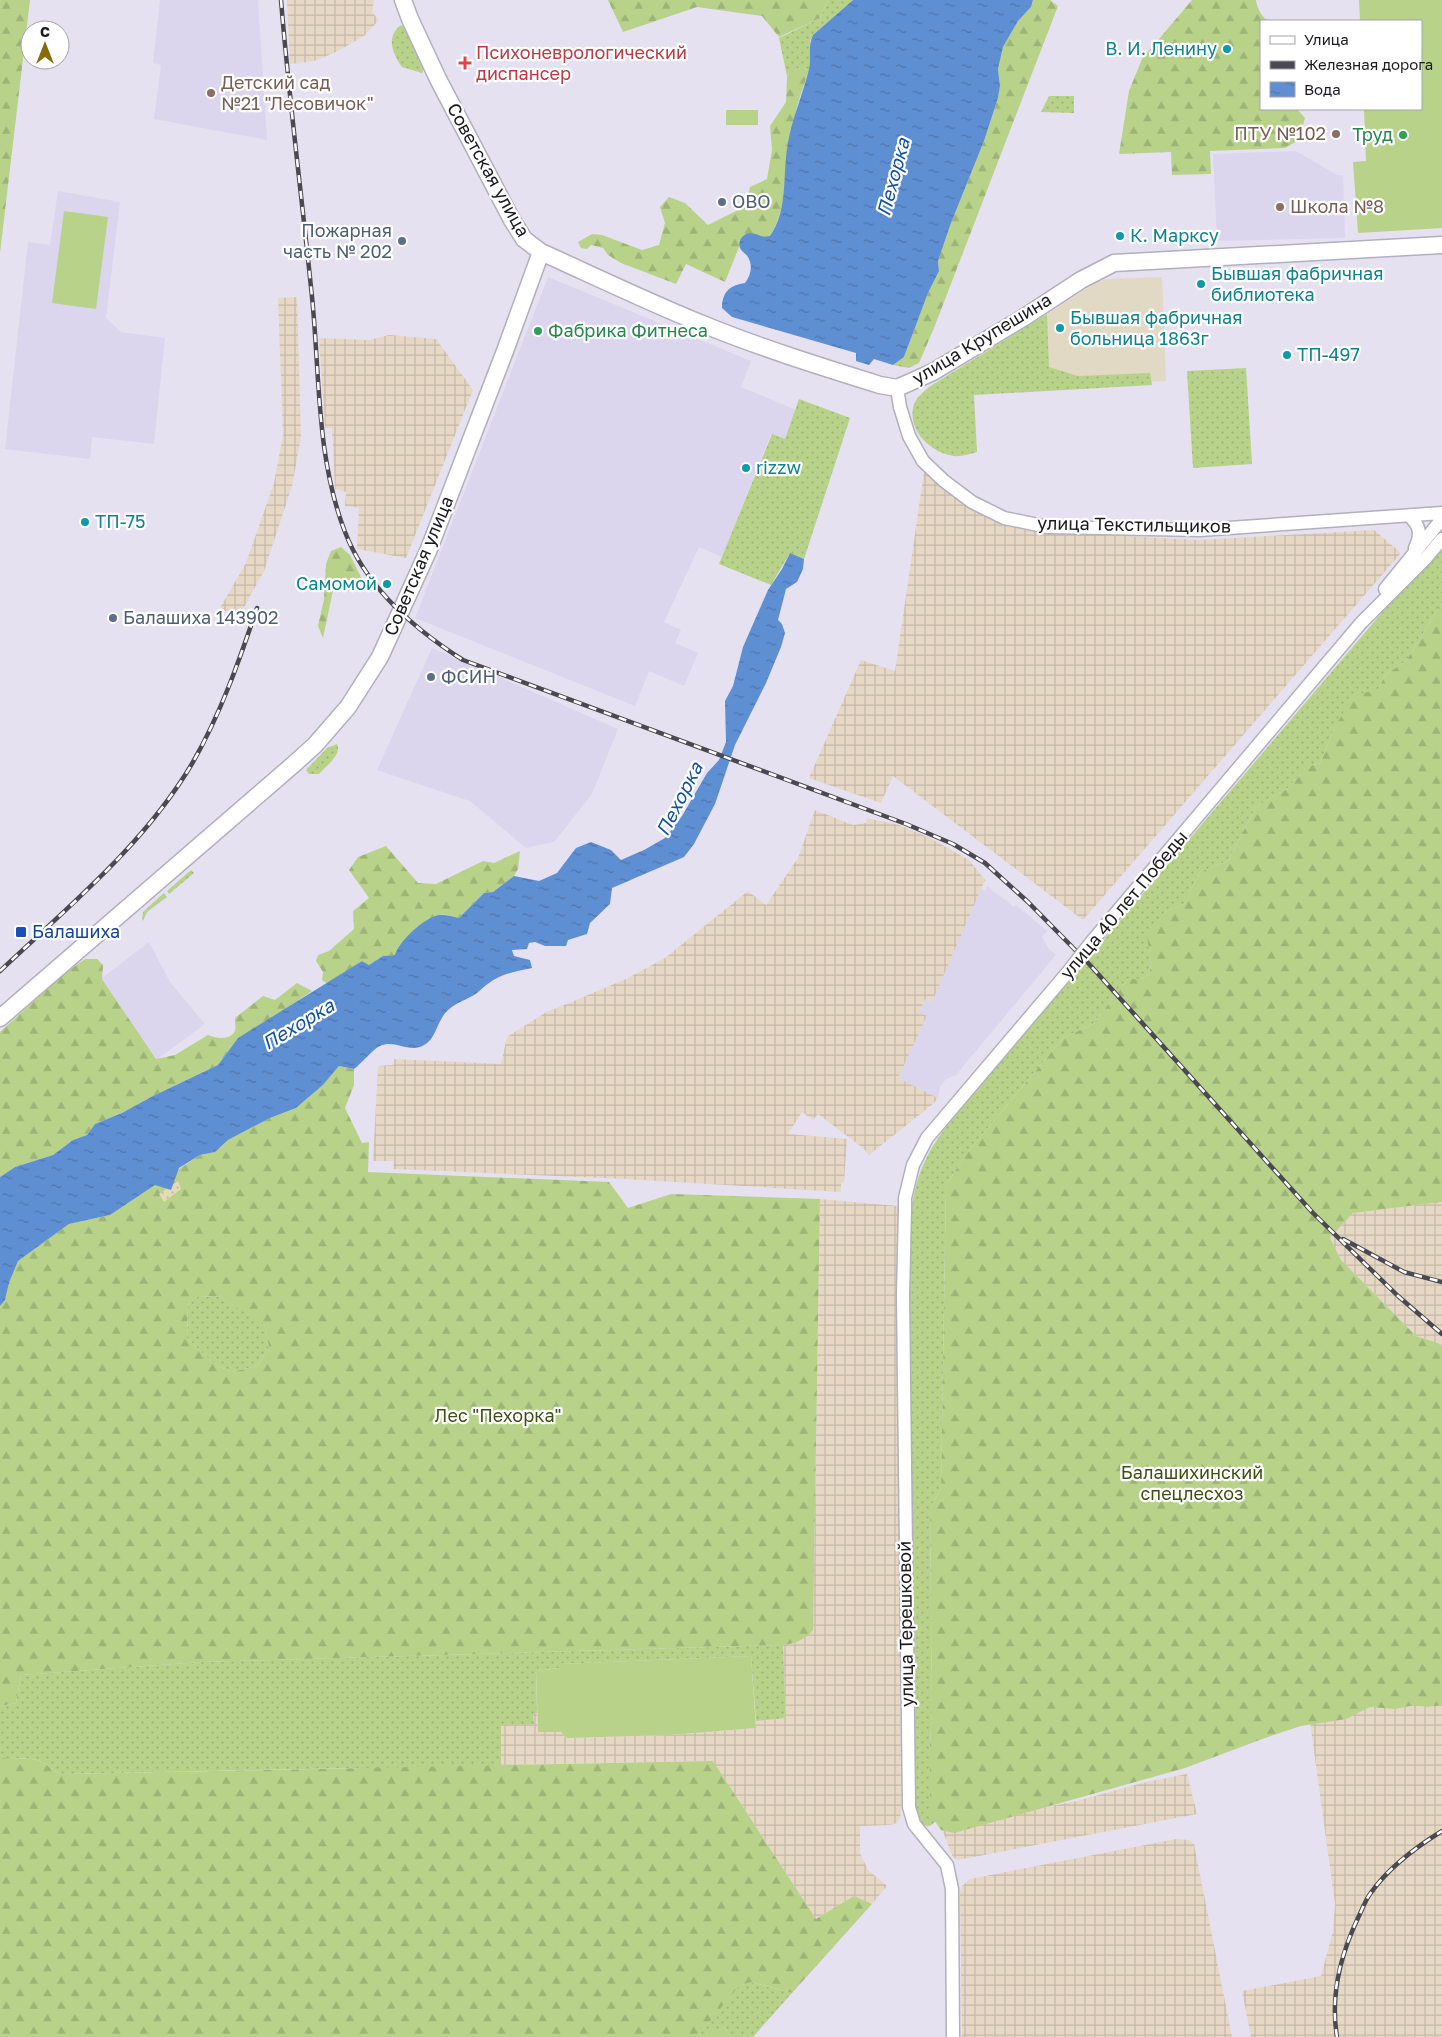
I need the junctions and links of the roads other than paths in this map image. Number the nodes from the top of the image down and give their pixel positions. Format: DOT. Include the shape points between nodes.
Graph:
graph roads {
  1 [pos="403,0"];
  2 [pos="1442,245"];
  3 [pos="540,252"];
  4 [pos="897,388"];
  5 [pos="1442,512"];
  6 [pos="1409,516"];
  7 [pos="1442,519"];
  8 [pos="1442,539"];
  9 [pos="1407,561"];
  10 [pos="1361,623"];
  11 [pos="0,1018"];
  12 [pos="905,1198"];
  13 [pos="953,2037"];
  1 -- 3 [label="main road, Советская улица" via="438,79 512,220 524,239"];
  2 -- 4 [label="main road, улица Крупешина" via="1114,263 933,372"];
  3 -- 4 [label="main road, улица Крупешина" via="701,324"];
  3 -- 11 [label="main road, Советская улица" via="506,351 429,549 380,657 360,691 305,754"];
  4 -- 6 [label="street, улица Текстильщиков" via="908,436 923,461 972,502 1004,518 1048,527 1200,530"];
  5 -- 6 [label="street, улица Текстильщиков"];
  6 -- 9 [label="street" via="1418,525 1420,536"];
  7 -- 9 [label="street, улица 40 лет Победы"];
  8 -- 10 [label="street, улица 40 лет Победы"];
  9 -- 10 [label="street, улица 40 лет Победы"];
  10 -- 12 [label="street, улица 40 лет Победы, bridge" via="928,1138 913,1165"];
  12 -- 13 [label="street, улица Терешковой" via="903,1295 909,1807 914,1824 941,1857 950,1874"];
}
